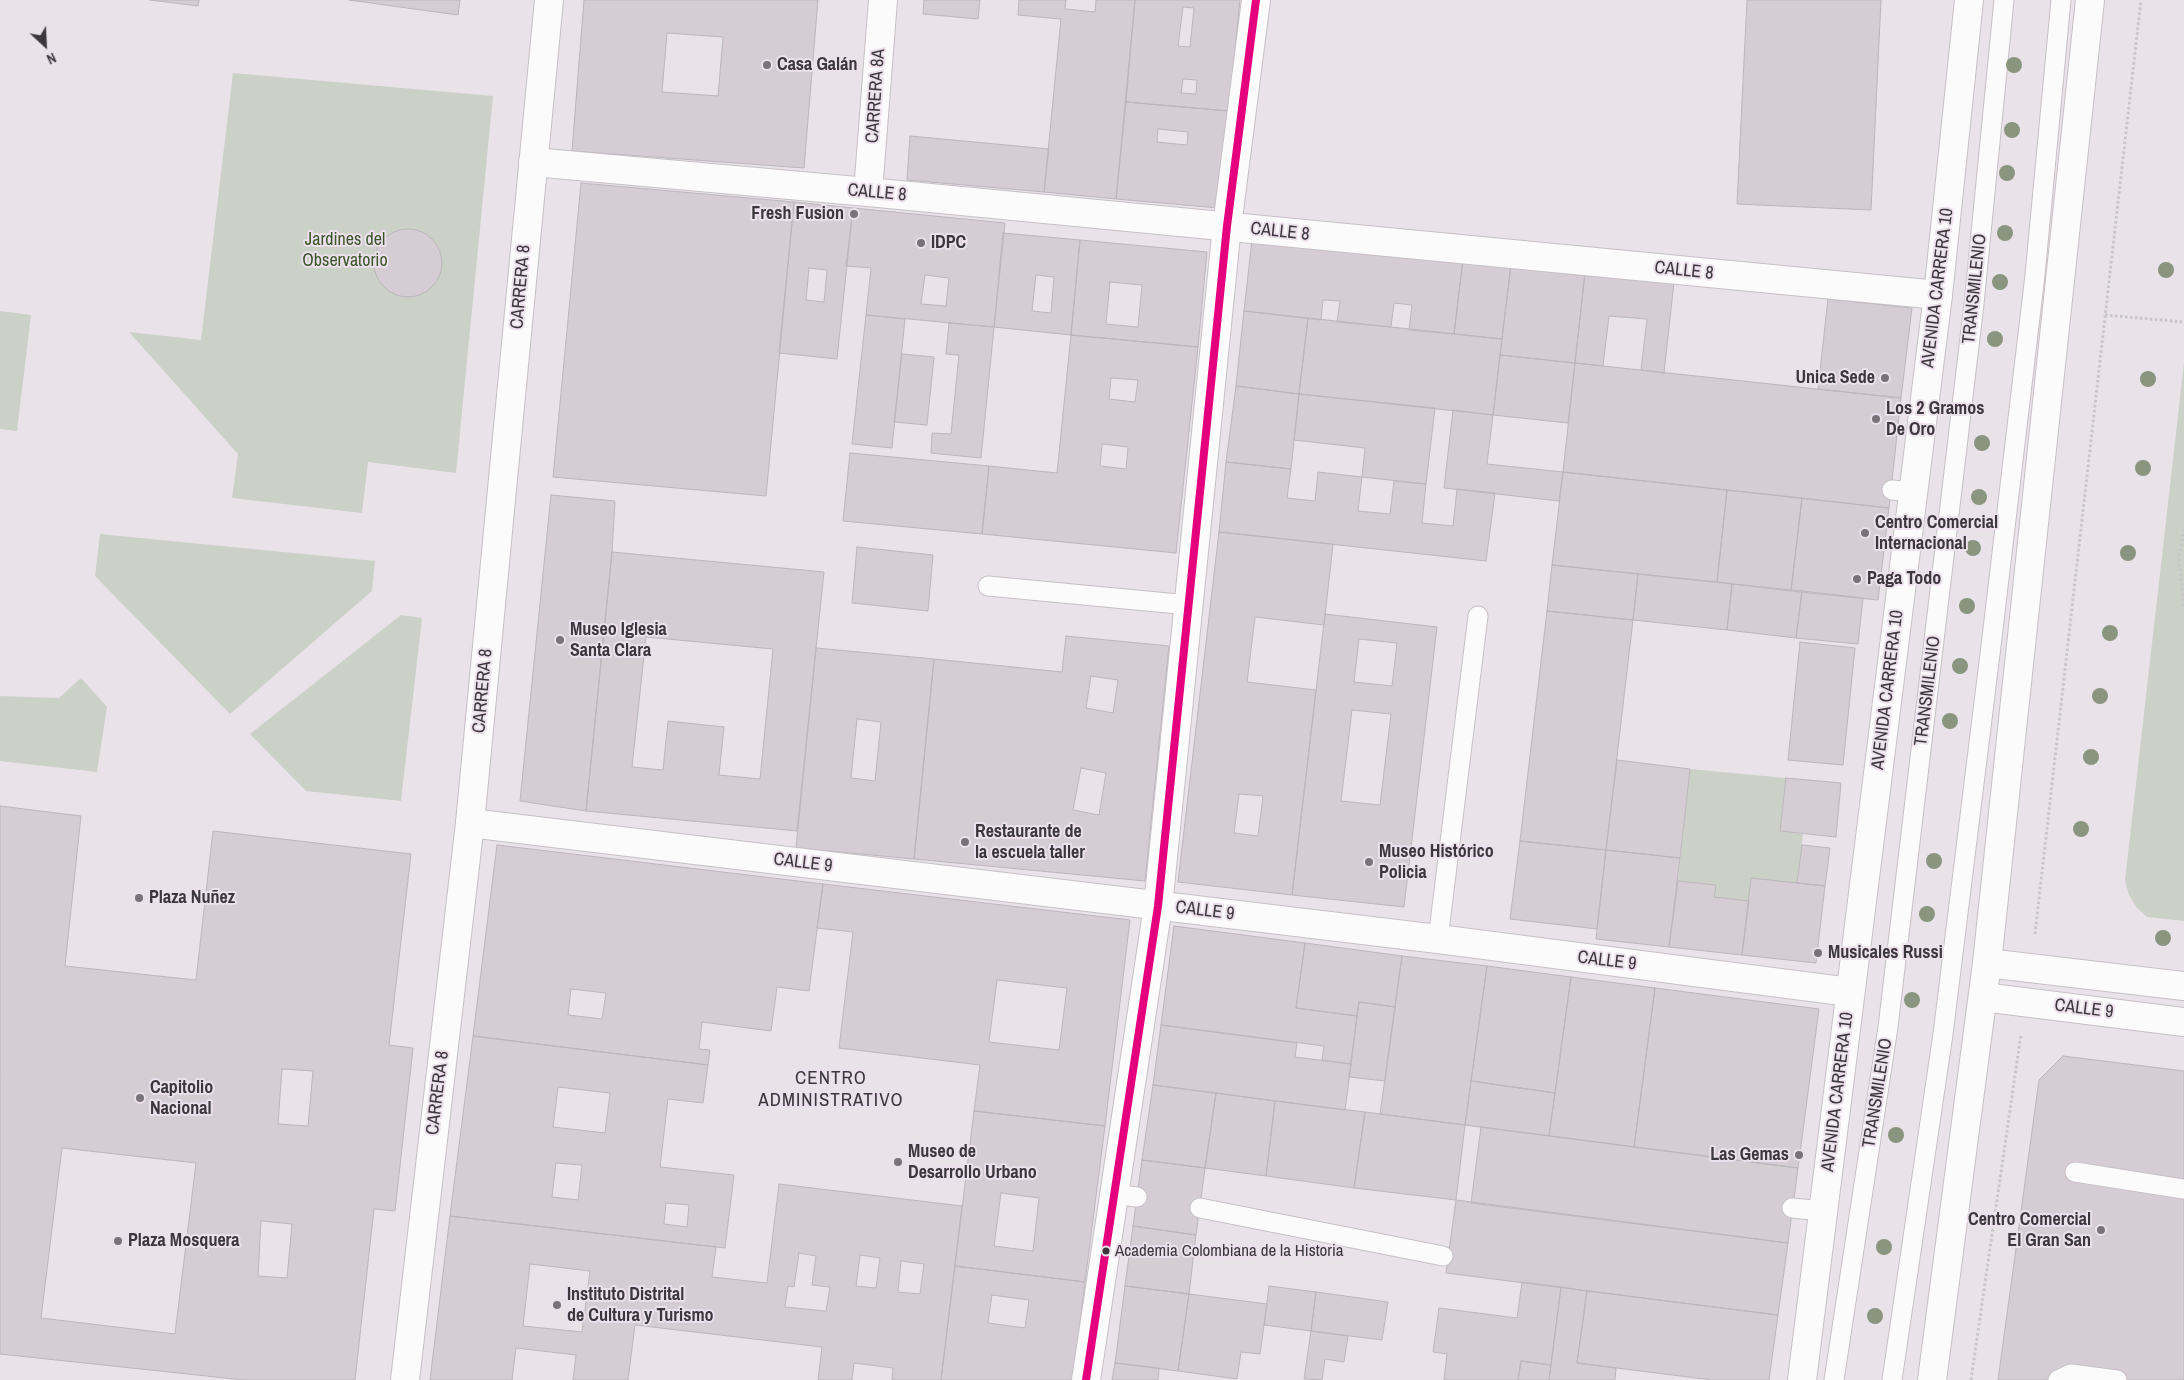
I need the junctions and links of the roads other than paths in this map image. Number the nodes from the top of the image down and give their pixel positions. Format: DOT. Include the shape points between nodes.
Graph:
graph roads {
  1 [pos="549,0"];
  2 [pos="883,0"];
  3 [pos="1256,0"];
  4 [pos="1969,0"];
  5 [pos="2004,0"];
  6 [pos="2061,0"];
  7 [pos="2090,0"];
  8 [pos="533,162"];
  9 [pos="868,192"];
  10 [pos="1227,226"];
  11 [pos="1938,295"];
  12 [pos="988,586"];
  13 [pos="1189,605"];
  14 [pos="1478,616"];
  15 [pos="470,823"];
  16 [pos="1158,906"];
  17 [pos="1438,939"];
  18 [pos="1988,963"];
  19 [pos="2184,986"];
  20 [pos="1850,992"];
  21 [pos="1983,997"];
  22 [pos="2184,1022"];
  23 [pos="2075,1172"];
  24 [pos="2184,1188"];
  25 [pos="1200,1208"];
  26 [pos="1792,1208"];
  27 [pos="1823,1211"];
  28 [pos="1443,1256"];
  29 [pos="405,1380"];
  30 [pos="1086,1380"];
  31 [pos="1802,1380"];
  32 [pos="1834,1380"];
  33 [pos="1892,1380"];
  34 [pos="1932,1380"];
  35 [pos="2058,1380"];
  36 [pos="2117,1380"];
  1 -- 8 [label="street, CARRERA 8"];
  2 -- 9 [label="street, CARRERA 8A"];
  3 -- 10 [label="street"];
  4 -- 11 [label="street, AVENIDA CARRERA 10"];
  5 -- 32 [label="lane, TRANSMILENIO" via="1974,304 1888,1027"];
  6 -- 33 [label="lane" via="2035,274 1993,636 1943,1034"];
  7 -- 18 [label="street"];
  8 -- 9 [label="street, CALLE 8"];
  8 -- 15 [label="street, CARRERA 8"];
  9 -- 10 [label="street, CALLE 8"];
  10 -- 11 [label="street, CALLE 8"];
  10 -- 13 [label="street"];
  11 -- 20 [label="street, AVENIDA CARRERA 10" via="1902,491"];
  12 -- 13 [label="lane"];
  13 -- 16 [label="street"];
  14 -- 17 [label="lane"];
  15 -- 16 [label="street, CALLE 9"];
  15 -- 29 [label="street, CARRERA 8"];
  16 -- 17 [label="street, CALLE 9"];
  16 -- 30 [label="street" via="1125,1196"];
  17 -- 20 [label="street, CALLE 9"];
  18 -- 19 [label="street, CALLE 9"];
  18 -- 21 [label="street"];
  20 -- 27 [label="street, AVENIDA CARRERA 10"];
  21 -- 22 [label="street, CALLE 9"];
  21 -- 34 [label="street"];
  23 -- 24 [label="lane"];
  25 -- 28 [label="lane"];
  26 -- 27 [label="lane"];
  27 -- 31 [label="street, AVENIDA CARRERA 10"];
  35 -- 36 [label="lane" via="2071,1374"];
}
